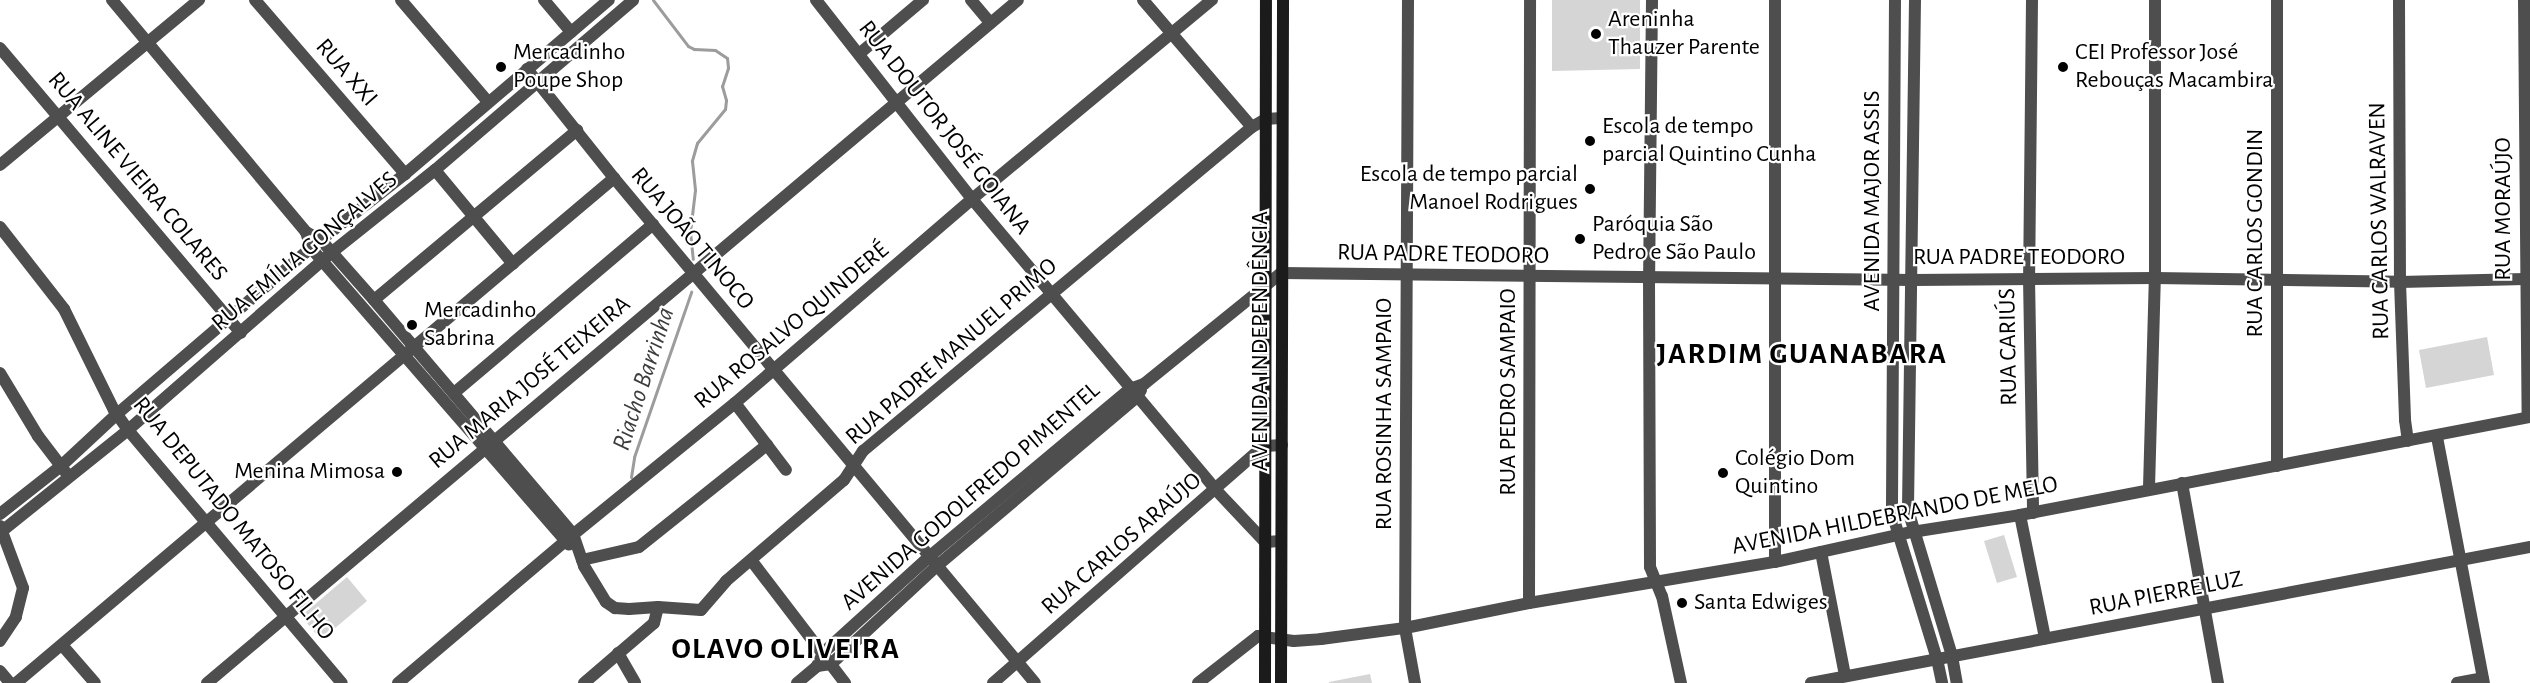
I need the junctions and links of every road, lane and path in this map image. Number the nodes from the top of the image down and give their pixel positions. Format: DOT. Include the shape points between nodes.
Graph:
graph roads {
  1 [pos="112,0"];
  2 [pos="199,0"];
  3 [pos="255,0"];
  4 [pos="401,0"];
  5 [pos="544,0"];
  6 [pos="609,0"];
  7 [pos="633,0"];
  8 [pos="923,0"];
  9 [pos="970,0"];
  10 [pos="1018,0"];
  11 [pos="1143,0"];
  12 [pos="1212,0"];
  13 [pos="1266,0"];
  14 [pos="1283,0"];
  15 [pos="1408,0"];
  16 [pos="1530,0"];
  17 [pos="1652,0"];
  18 [pos="1775,0"];
  19 [pos="1895,0"];
  20 [pos="1915,0"];
  21 [pos="2032,0"];
  22 [pos="2156,0"];
  23 [pos="2277,0"];
  24 [pos="2399,0"];
  25 [pos="2524,0"];
  26 [pos="822,2"];
  27 [pos="990,23"];
  28 [pos="571,32"];
  29 [pos="1172,34"];
  30 [pos="147,41"];
  31 [pos="0,48"];
  32 [pos="859,54"];
  33 [pos="527,69"];
  34 [pos="538,81"];
  35 [pos="1895,97"];
  36 [pos="1915,98"];
  37 [pos="488,102"];
  38 [pos="897,102"];
  39 [pos="58,116"];
  40 [pos="1282,118"];
  41 [pos="1266,119"];
  42 [pos="1252,127"];
  43 [pos="577,130"];
  44 [pos="438,146"];
  45 [pos="448,158"];
  46 [pos="0,165"];
  47 [pos="435,170"];
  48 [pos="405,174"];
  49 [pos="614,178"];
  50 [pos="972,200"];
  51 [pos="474,217"];
  52 [pos="653,224"];
  53 [pos="0,227"];
  54 [pos="316,244"];
  55 [pos="327,256"];
  56 [pos="513,264"];
  57 [pos="1281,273"];
  58 [pos="695,275"];
  59 [pos="1407,275"];
  60 [pos="1530,278"];
  61 [pos="2029,278"];
  62 [pos="2155,278"];
  63 [pos="1648,279"];
  64 [pos="1775,279"];
  65 [pos="2525,279"];
  66 [pos="1894,280"];
  67 [pos="1913,280"];
  68 [pos="2277,281"];
  69 [pos="2400,282"];
  70 [pos="1265,286"];
  71 [pos="1052,294"];
  72 [pos="374,300"];
  73 [pos="230,320"];
  74 [pos="241,333"];
  75 [pos="414,346"];
  76 [pos="404,355"];
  77 [pos="181,361"];
  78 [pos="775,370"];
  79 [pos="0,373"];
  80 [pos="193,375"];
  81 [pos="454,393"];
  82 [pos="1134,393"];
  83 [pos="735,404"];
  84 [pos="117,414"];
  85 [pos="2529,417"];
  86 [pos="128,429"];
  87 [pos="2437,437"];
  88 [pos="2408,441"];
  89 [pos="489,444"];
  90 [pos="767,445"];
  91 [pos="1282,445"];
  92 [pos="1264,446"];
  93 [pos="61,466"];
  94 [pos="853,466"];
  95 [pos="2277,466"];
  96 [pos="786,470"];
  97 [pos="1038,475"];
  98 [pos="70,477"];
  99 [pos="2182,483"];
  100 [pos="2149,488"];
  101 [pos="1216,489"];
  102 [pos="2033,513"];
  103 [pos="0,514"];
  104 [pos="2020,515"];
  105 [pos="205,523"];
  106 [pos="1,529"];
  107 [pos="1912,532"];
  108 [pos="1898,535"];
  109 [pos="569,538"];
  110 [pos="1281,541"];
  111 [pos="1265,542"];
  112 [pos="2530,547"];
  113 [pos="1821,552"];
  114 [pos="579,555"];
  115 [pos="930,556"];
  116 [pos="751,560"];
  117 [pos="2460,560"];
  118 [pos="1775,562"];
  119 [pos="937,566"];
  120 [pos="1656,581"];
  121 [pos="1529,603"];
  122 [pos="658,607"];
  123 [pos="2205,608"];
  124 [pos="285,617"];
  125 [pos="1405,628"];
  126 [pos="1265,636"];
  127 [pos="2045,638"];
  128 [pos="1282,639"];
  129 [pos="0,641"];
  130 [pos="62,645"];
  131 [pos="618,653"];
  132 [pos="1952,656"];
  133 [pos="1937,658"];
  134 [pos="824,660"];
  135 [pos="1018,663"];
  136 [pos="0,671"];
  137 [pos="1845,676"];
  138 [pos="2484,680"];
  139 [pos="10,683"];
  140 [pos="16,683"];
  141 [pos="95,683"];
  142 [pos="207,683"];
  143 [pos="342,683"];
  144 [pos="398,683"];
  145 [pos="584,683"];
  146 [pos="635,683"];
  147 [pos="797,683"];
  148 [pos="845,683"];
  149 [pos="993,683"];
  150 [pos="1035,683"];
  151 [pos="1198,683"];
  152 [pos="1264,683"];
  153 [pos="1281,683"];
  154 [pos="1415,683"];
  155 [pos="1681,683"];
  156 [pos="1811,683"];
  157 [pos="1942,683"];
  158 [pos="1957,683"];
  159 [pos="2218,683"];
  160 [pos="2457,683"];
  1 -- 30 [label="street"];
  2 -- 30 [label="street"];
  3 -- 48 [label="street, RUA XXI"];
  4 -- 37 [label="street"];
  5 -- 28 [label="street"];
  6 -- 28 [label="street, RUA EMÍLIA GONÇALVES"];
  7 -- 34 [label="street, RUA EMÍLIA GONÇALVES"];
  8 -- 32 [label="street"];
  9 -- 27 [label="street"];
  10 -- 27 [label="street, RUA MARIA JOSÉ TEIXEIRA"];
  11 -- 29 [label="street"];
  12 -- 29 [label="street, RUA ROSALVO QUINDERÉ"];
  13 -- 41 [label="main road, AVENIDA INDEPENDÊNCIA"];
  14 -- 40 [label="main road, AVENIDA INDEPENDÊNCIA"];
  15 -- 59 [label="street, RUA ROSINHA SAMPAIO"];
  16 -- 60 [label="street, RUA PEDRO SAMPAIO"];
  17 -- 63 [label="street"];
  18 -- 64 [label="street"];
  19 -- 35 [label="street, AVENIDA MAJOR ASSIS"];
  20 -- 36 [label="street, AVENIDA MAJOR ASSIS"];
  21 -- 61 [label="street, RUA CARIÚS"];
  22 -- 62 [label="street"];
  23 -- 68 [label="street, RUA CARLOS GONDIN"];
  24 -- 69 [label="street, RUA CARLOS WALRAVEN"];
  25 -- 65 [label="street, RUA MORAÚJO"];
  26 -- 32 [label="street, RUA DOUTOR JOSÉ GOIANA"];
  27 -- 38 [label="street, RUA MARIA JOSÉ TEIXEIRA"];
  28 -- 33 [label="street, RUA EMÍLIA GONÇALVES"];
  29 -- 42 [label="street"];
  29 -- 50 [label="street, RUA ROSALVO QUINDERÉ"];
  30 -- 39 [label="street"];
  30 -- 54 [label="street"];
  31 -- 39 [label="street, RUA ALINE VIEIRA COLARES"];
  32 -- 38 [label="street, RUA DOUTOR JOSÉ GOIANA"];
  33 -- 34 [label="street, RUA JOÃO TINOCO"];
  33 -- 37 [label="street, RUA EMÍLIA GONÇALVES"];
  34 -- 43 [label="street, RUA JOÃO TINOCO"];
  34 -- 45 [label="street, RUA EMÍLIA GONÇALVES"];
  35 -- 36 [label="street"];
  35 -- 66 [label="street, AVENIDA MAJOR ASSIS"];
  36 -- 67 [label="street, AVENIDA MAJOR ASSIS"];
  37 -- 44 [label="street, RUA EMÍLIA GONÇALVES"];
  38 -- 50 [label="street, RUA DOUTOR JOSÉ GOIANA"];
  38 -- 58 [label="street, RUA MARIA JOSÉ TEIXEIRA"];
  39 -- 46 [label="street"];
  39 -- 73 [label="street, RUA ALINE VIEIRA COLARES"];
  40 -- 41 [label="street, RUA PADRE MANUEL PRIMO"];
  40 -- 57 [label="main road, AVENIDA INDEPENDÊNCIA"];
  41 -- 42 [label="street, RUA PADRE MANUEL PRIMO"];
  41 -- 70 [label="main road, AVENIDA INDEPENDÊNCIA"];
  42 -- 71 [label="street, RUA PADRE MANUEL PRIMO"];
  43 -- 49 [label="street, RUA JOÃO TINOCO"];
  43 -- 51 [label="street"];
  44 -- 45 [label="street"];
  44 -- 48 [label="street, RUA EMÍLIA GONÇALVES"];
  45 -- 47 [label="street, RUA EMÍLIA GONÇALVES"];
  47 -- 51 [label="street"];
  47 -- 55 [label="street, RUA EMÍLIA GONÇALVES"];
  48 -- 54 [label="street, RUA EMÍLIA GONÇALVES"];
  49 -- 52 [label="street, RUA JOÃO TINOCO"];
  49 -- 56 [label="street"];
  50 -- 71 [label="street, RUA DOUTOR JOSÉ GOIANA"];
  50 -- 78 [label="street, RUA ROSALVO QUINDERÉ"];
  51 -- 56 [label="street"];
  51 -- 72 [label="street"];
  52 -- 58 [label="street, RUA JOÃO TINOCO"];
  52 -- 81 [label="street"];
  53 -- 84 [label="street, RUA DEPUTADO MATOSO FILHO" via="64,309"];
  54 -- 55 [label="street"];
  54 -- 73 [label="street, RUA EMÍLIA GONÇALVES"];
  55 -- 72 [label="street"];
  55 -- 74 [label="street, RUA EMÍLIA GONÇALVES"];
  55 -- 76 [label="street"];
  56 -- 75 [label="street"];
  57 -- 59 [label="street, RUA PADRE TEODORO"];
  57 -- 70 [label="street"];
  57 -- 91 [label="main road, AVENIDA INDEPENDÊNCIA"];
  58 -- 78 [label="street, RUA JOÃO TINOCO"];
  58 -- 89 [label="street, RUA MARIA JOSÉ TEIXEIRA"];
  59 -- 60 [label="street, RUA PADRE TEODORO"];
  59 -- 125 [label="street, RUA ROSINHA SAMPAIO"];
  60 -- 63 [label="street, RUA PADRE TEODORO"];
  60 -- 121 [label="street, RUA PEDRO SAMPAIO"];
  61 -- 62 [label="street, RUA PADRE TEODORO"];
  61 -- 67 [label="street, RUA PADRE TEODORO"];
  61 -- 102 [label="street, RUA CARIÚS"];
  62 -- 68 [label="street, RUA PADRE TEODORO"];
  62 -- 100 [label="street"];
  63 -- 64 [label="street, RUA PADRE TEODORO"];
  63 -- 120 [label="street" via="1650,567"];
  64 -- 66 [label="street, RUA PADRE TEODORO"];
  64 -- 118 [label="street"];
  65 -- 69 [label="street, RUA PADRE TEODORO"];
  65 -- 85 [label="street, RUA MORAÚJO"];
  66 -- 67 [label="street, RUA PADRE TEODORO"];
  66 -- 108 [label="street, AVENIDA MAJOR ASSIS" via="1892,513"];
  67 -- 107 [label="street, AVENIDA MAJOR ASSIS" via="1908,510"];
  68 -- 69 [label="street, RUA PADRE TEODORO"];
  68 -- 95 [label="street, RUA CARLOS GONDIN"];
  69 -- 88 [label="street, RUA CARLOS WALRAVEN"];
  70 -- 82 [label="street"];
  70 -- 92 [label="main road, AVENIDA INDEPENDÊNCIA"];
  71 -- 82 [label="street, RUA DOUTOR JOSÉ GOIANA"];
  71 -- 94 [label="street, RUA PADRE MANUEL PRIMO" via="863,451"];
  72 -- 75 [label="street"];
  73 -- 74 [label="street, RUA ALINE VIEIRA COLARES"];
  73 -- 77 [label="street, RUA EMÍLIA GONÇALVES"];
  74 -- 80 [label="street, RUA EMÍLIA GONÇALVES"];
  75 -- 76 [label="street"];
  75 -- 81 [label="street"];
  76 -- 89 [label="street"];
  76 -- 105 [label="street"];
  77 -- 80 [label="street"];
  77 -- 84 [label="street, RUA EMÍLIA GONÇALVES"];
  78 -- 83 [label="street, RUA ROSALVO QUINDERÉ"];
  78 -- 94 [label="street, RUA JOÃO TINOCO"];
  79 -- 93 [label="street"];
  80 -- 86 [label="street, RUA EMÍLIA GONÇALVES"];
  81 -- 89 [label="street"];
  82 -- 97 [label="street, AVENIDA GODOLFREDO PIMENTEL"];
  82 -- 101 [label="street, RUA DOUTOR JOSÉ GOIANA"];
  83 -- 90 [label="street"];
  83 -- 109 [label="street, RUA ROSALVO QUINDERÉ"];
  84 -- 86 [label="street, RUA DEPUTADO MATOSO FILHO"];
  84 -- 93 [label="street, RUA EMÍLIA GONÇALVES"];
  85 -- 87 [label="street, AVENIDA HILDEBRANDO DE MELO"];
  86 -- 98 [label="street, RUA EMÍLIA GONÇALVES"];
  86 -- 105 [label="street, RUA DEPUTADO MATOSO FILHO"];
  87 -- 88 [label="street, AVENIDA HILDEBRANDO DE MELO"];
  87 -- 117 [label="street"];
  88 -- 95 [label="street, AVENIDA HILDEBRANDO DE MELO"];
  89 -- 109 [label="street"];
  89 -- 124 [label="street, RUA MARIA JOSÉ TEIXEIRA"];
  90 -- 96 [label="street"];
  90 -- 114 [label="street" via="639,547"];
  91 -- 92 [label="street"];
  91 -- 110 [label="main road, AVENIDA INDEPENDÊNCIA"];
  92 -- 101 [label="street, RUA CARLOS ARAÚJO"];
  92 -- 111 [label="main road, AVENIDA INDEPENDÊNCIA"];
  93 -- 98 [label="street"];
  93 -- 103 [label="street, RUA EMÍLIA GONÇALVES"];
  94 -- 115 [label="street, RUA JOÃO TINOCO"];
  94 -- 116 [label="street, RUA PADRE MANUEL PRIMO" via="844,480"];
  95 -- 99 [label="street, AVENIDA HILDEBRANDO DE MELO"];
  97 -- 115 [label="street, AVENIDA GODOLFREDO PIMENTEL"];
  97 -- 119 [label="street, AVENIDA GODOLFREDO PIMENTEL"];
  98 -- 106 [label="street, RUA EMÍLIA GONÇALVES"];
  99 -- 100 [label="street, AVENIDA HILDEBRANDO DE MELO"];
  99 -- 123 [label="street"];
  100 -- 102 [label="street, AVENIDA HILDEBRANDO DE MELO"];
  101 -- 111 [label="street, RUA DOUTOR JOSÉ GOIANA"];
  101 -- 135 [label="street, RUA CARLOS ARAÚJO"];
  102 -- 104 [label="street, AVENIDA HILDEBRANDO DE MELO"];
  104 -- 107 [label="street, AVENIDA HILDEBRANDO DE MELO"];
  104 -- 127 [label="street"];
  105 -- 124 [label="street, RUA DEPUTADO MATOSO FILHO"];
  105 -- 130 [label="street"];
  106 -- 129 [label="street" via="23,588 16,617"];
  107 -- 108 [label="street, AVENIDA HILDEBRANDO DE MELO"];
  107 -- 132 [label="street, AVENIDA MAJOR ASSIS"];
  108 -- 113 [label="street, AVENIDA HILDEBRANDO DE MELO"];
  108 -- 133 [label="street, AVENIDA MAJOR ASSIS"];
  109 -- 114 [label="street"];
  109 -- 144 [label="street, RUA ROSALVO QUINDERÉ"];
  110 -- 111 [label="street"];
  110 -- 128 [label="main road, AVENIDA INDEPENDÊNCIA"];
  111 -- 126 [label="main road, AVENIDA INDEPENDÊNCIA"];
  112 -- 117 [label="street, RUA PIERRE LUZ"];
  113 -- 118 [label="street, AVENIDA HILDEBRANDO DE MELO"];
  113 -- 137 [label="street"];
  114 -- 122 [label="street, RUA PADRE MANUEL PRIMO" via="610,606"];
  115 -- 119 [label="street, RUA JOÃO TINOCO"];
  115 -- 134 [label="street, AVENIDA GODOLFREDO PIMENTEL"];
  116 -- 122 [label="street, RUA PADRE MANUEL PRIMO" via="701,610"];
  116 -- 134 [label="street"];
  117 -- 123 [label="street, RUA PIERRE LUZ"];
  117 -- 138 [label="street"];
  118 -- 120 [label="street, AVENIDA HILDEBRANDO DE MELO"];
  119 -- 134 [label="street, AVENIDA GODOLFREDO PIMENTEL"];
  119 -- 135 [label="street, RUA JOÃO TINOCO"];
  120 -- 121 [label="street, AVENIDA HILDEBRANDO DE MELO"];
  120 -- 155 [label="street"];
  121 -- 125 [label="street, AVENIDA HILDEBRANDO DE MELO"];
  122 -- 131 [label="street" via="654,623"];
  123 -- 127 [label="street, RUA PIERRE LUZ"];
  123 -- 159 [label="street"];
  124 -- 142 [label="street, RUA MARIA JOSÉ TEIXEIRA"];
  124 -- 143 [label="street, RUA DEPUTADO MATOSO FILHO"];
  125 -- 128 [label="street, AVENIDA HILDEBRANDO DE MELO" via="1321,639"];
  125 -- 154 [label="street, RUA ROSINHA SAMPAIO"];
  126 -- 128 [label="street, AVENIDA HILDEBRANDO DE MELO"];
  126 -- 151 [label="street" via="1254,637"];
  126 -- 152 [label="main road, AVENIDA INDEPENDÊNCIA"];
  127 -- 132 [label="street, RUA PIERRE LUZ"];
  128 -- 153 [label="main road, AVENIDA INDEPENDÊNCIA"];
  130 -- 140 [label="street"];
  130 -- 141 [label="street"];
  131 -- 145 [label="street"];
  131 -- 146 [label="street"];
  132 -- 133 [label="street, RUA PIERRE LUZ"];
  132 -- 158 [label="street, AVENIDA MAJOR ASSIS"];
  133 -- 137 [label="street, RUA PIERRE LUZ"];
  133 -- 157 [label="street, AVENIDA MAJOR ASSIS"];
  134 -- 147 [label="street, AVENIDA GODOLFREDO PIMENTEL"];
  134 -- 148 [label="street"];
  135 -- 149 [label="street, RUA CARLOS ARAÚJO"];
  135 -- 150 [label="street, RUA JOÃO TINOCO"];
  136 -- 139 [label="street"];
  137 -- 156 [label="street, RUA PIERRE LUZ"];
  138 -- 160 [label="street"];
}
